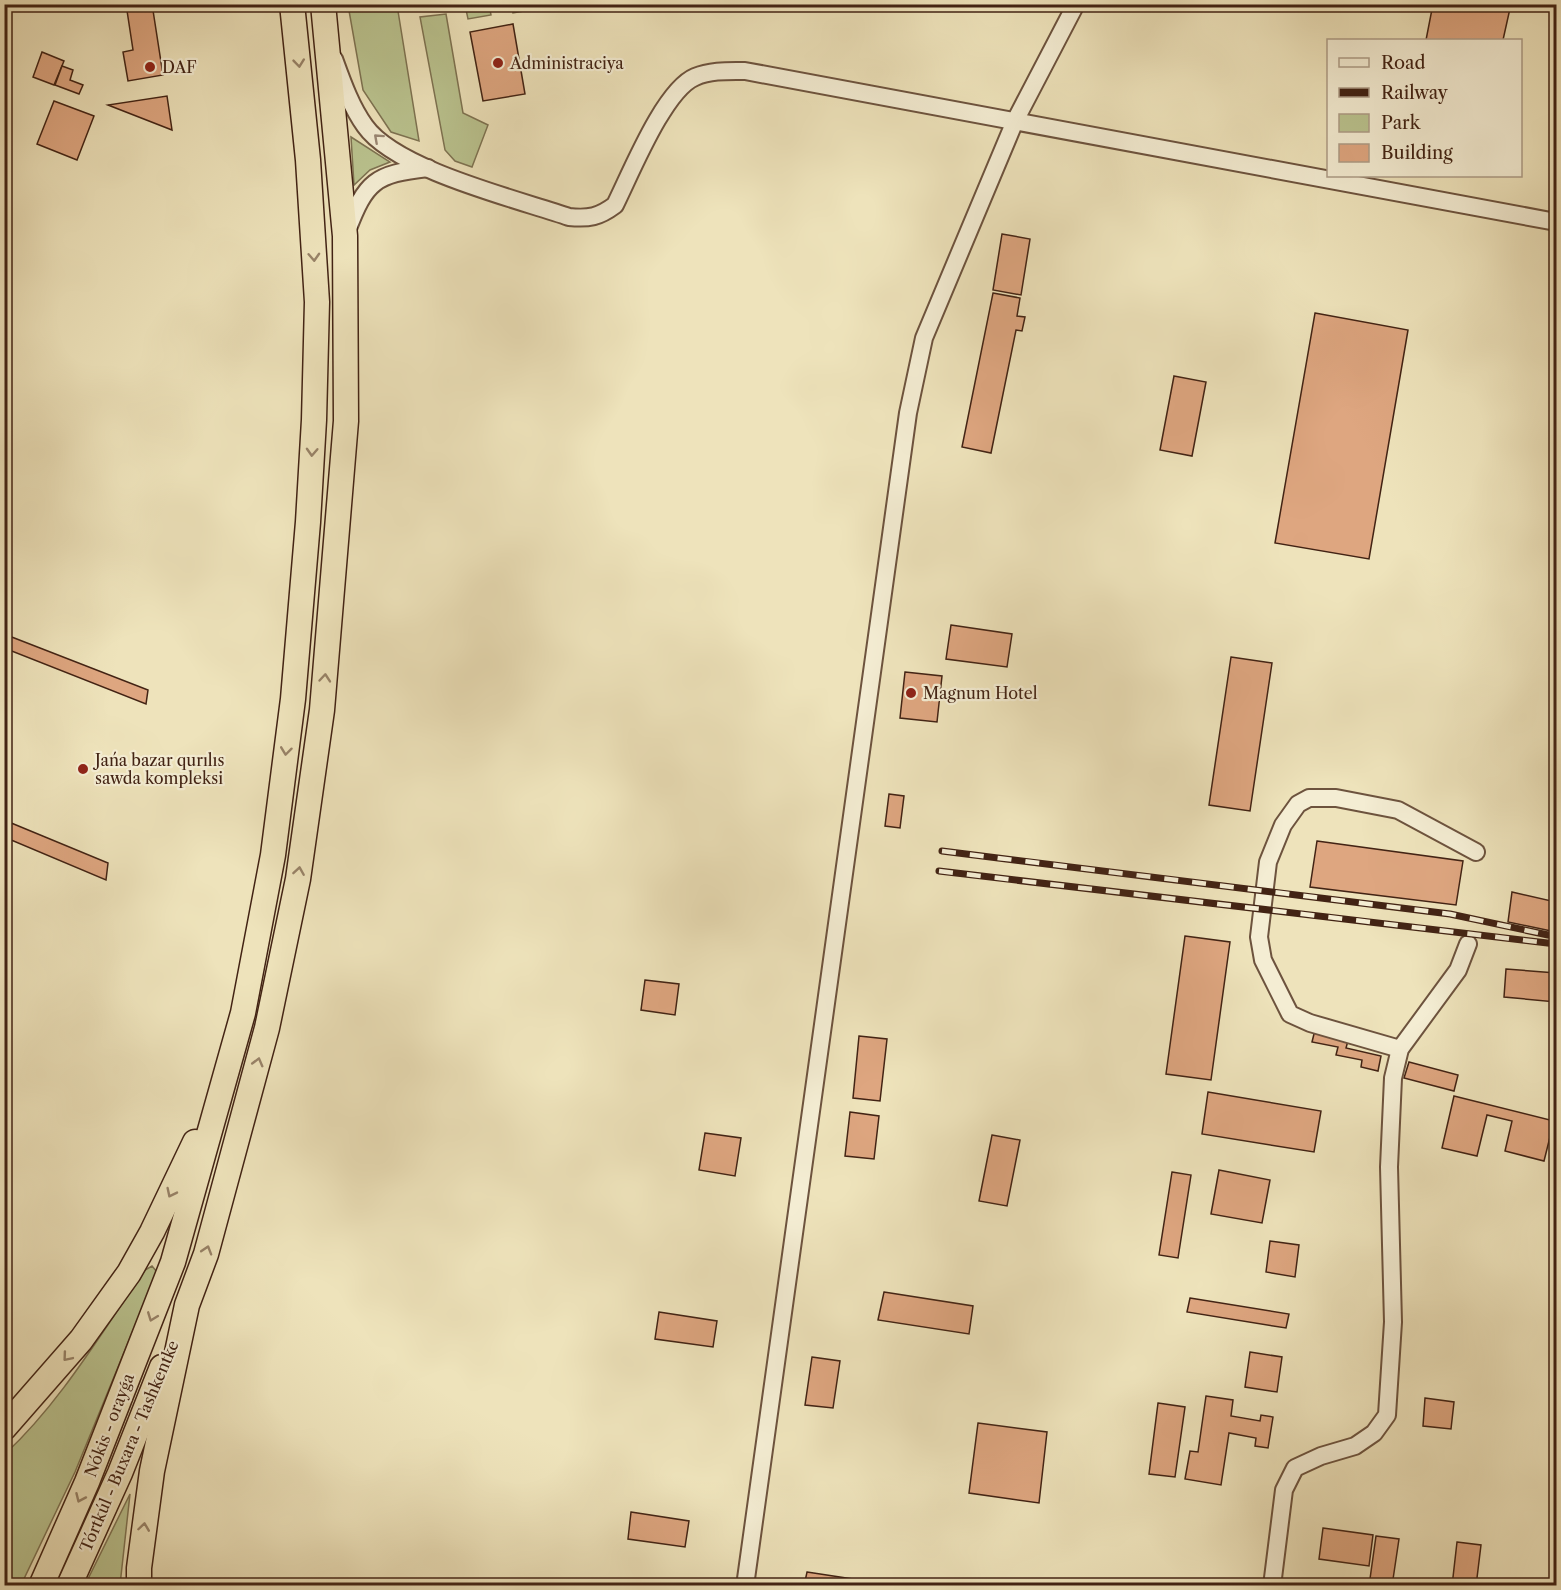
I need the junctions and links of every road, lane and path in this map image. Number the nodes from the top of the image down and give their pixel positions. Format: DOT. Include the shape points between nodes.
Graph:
graph roads {
  1 [pos="292,4"];
  2 [pos="323,4"];
  3 [pos="1076,4"];
  4 [pos="327,42"];
  5 [pos="1015,122"];
  6 [pos="428,168"];
  7 [pos="1557,222"];
  8 [pos="345,236"];
  9 [pos="315,366"];
  10 [pos="346,366"];
  11 [pos="1476,852"];
  12 [pos="1468,944"];
  13 [pos="1400,1049"];
  14 [pos="223,1083"];
  15 [pos="187,1305"];
  16 [pos="4,1428"];
  17 [pos="41,1586"];
  18 [pos="69,1586"];
  19 [pos="139,1586"];
  20 [pos="746,1586"];
  21 [pos="1272,1586"];
  1 -- 9 [label="highway, one-way" via="308,159 317,302"];
  2 -- 4 [label="highway"];
  3 -- 5 [label="street"];
  6 -- 4 [label="street, one-way" via="390,149 365,126"];
  4 -- 8 [label="highway"];
  5 -- 6 [label="street" via="745,70 717,71 694,77 674,92 615,205 601,215 586,219 569,216"];
  5 -- 7 [label="street"];
  5 -- 20 [label="street" via="924,338 908,413"];
  6 -- 8 [label="street" via="400,171 378,179 359,198"];
  8 -- 10 [label="highway"];
  9 -- 10 [label="highway"];
  9 -- 14 [label="highway, one-way" via="309,522 292,711 273,855 243,1013"];
  15 -- 10 [label="highway, one-way" via="206,1254 267,1028 298,879 322,710 346,422"];
  11 -- 13 [label="street" via="1398,810 1336,798 1309,798 1298,804 1283,825 1268,862 1259,937 1263,960 1290,1014"];
  12 -- 13 [label="street" via="1458,970"];
  13 -- 21 [label="street" via="1393,1078 1389,1167 1393,1322 1387,1415 1374,1433 1355,1446 1295,1468 1284,1490"];
  14 -- 16 [label="highway, one-way" via="129,1273 81,1340"];
  14 -- 17 [label="highway, Nókis - orayǵa, one-way" via="173,1262 87,1482"];
  15 -- 18 [label="highway, Tórtkúl - Buxara - Tashkentke" via="120,1473"];
  19 -- 15 [label="highway, one-way" via="152,1471"];
}
